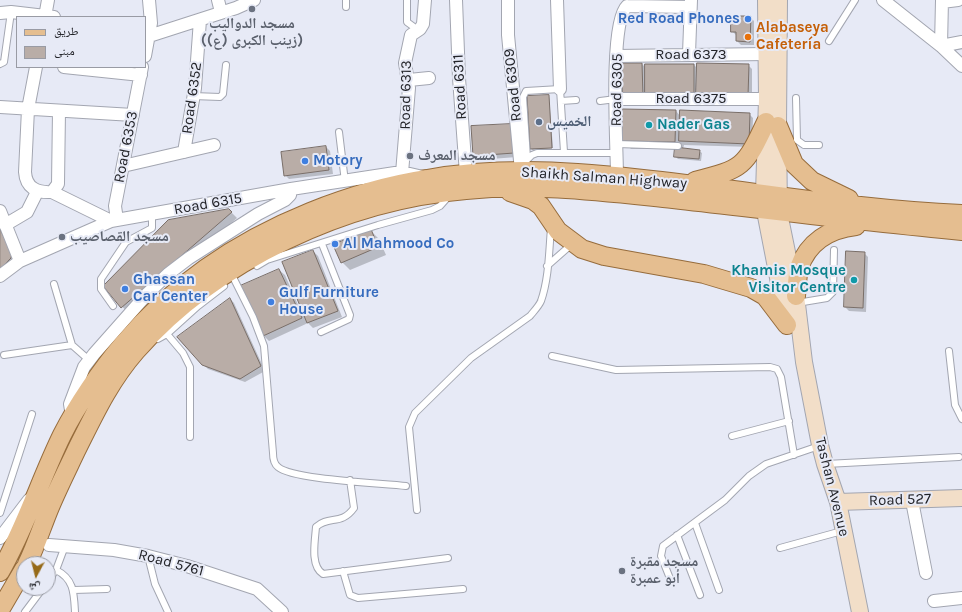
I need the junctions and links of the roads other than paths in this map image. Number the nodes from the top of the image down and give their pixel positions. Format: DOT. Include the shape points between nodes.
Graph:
graph roads {
  1 [pos="48,0"];
  2 [pos="149,0"];
  3 [pos="218,0"];
  4 [pos="254,0"];
  5 [pos="346,0"];
  6 [pos="407,0"];
  7 [pos="425,0"];
  8 [pos="456,0"];
  9 [pos="508,0"];
  10 [pos="558,0"];
  11 [pos="766,0"];
  12 [pos="779,0"];
  13 [pos="855,0"];
  14 [pos="883,0"];
  15 [pos="958,0"];
  16 [pos="942,1"];
  17 [pos="627,3"];
  18 [pos="661,3"];
  19 [pos="690,4"];
  20 [pos="346,7"];
  21 [pos="221,12"];
  22 [pos="5,13"];
  23 [pos="35,16"];
  24 [pos="45,16"];
  25 [pos="200,20"];
  26 [pos="148,23"];
  27 [pos="418,30"];
  28 [pos="150,36"];
  29 [pos="829,41"];
  30 [pos="962,42"];
  31 [pos="941,46"];
  32 [pos="146,52"];
  33 [pos="689,54"];
  34 [pos="766,54"];
  35 [pos="616,56"];
  36 [pos="0,64"];
  37 [pos="226,65"];
  38 [pos="962,66"];
  39 [pos="36,68"];
  40 [pos="84,68"];
  41 [pos="142,71"];
  42 [pos="429,78"];
  43 [pos="409,80"];
  44 [pos="560,95"];
  45 [pos="193,96"];
  46 [pos="796,98"];
  47 [pos="767,99"];
  48 [pos="576,100"];
  49 [pos="616,100"];
  50 [pos="600,101"];
  51 [pos="0,107"];
  52 [pos="28,109"];
  53 [pos="59,111"];
  54 [pos="133,115"];
  55 [pos="772,124"];
  56 [pos="339,132"];
  57 [pos="214,145"];
  58 [pos="819,145"];
  59 [pos="678,146"];
  60 [pos="617,149"];
  61 [pos="184,152"];
  62 [pos="564,152"];
  63 [pos="524,164"];
  64 [pos="123,166"];
  65 [pos="402,173"];
  66 [pos="466,174"];
  67 [pos="618,176"];
  68 [pos="427,179"];
  69 [pos="345,182"];
  70 [pos="685,183"];
  71 [pos="488,188"];
  72 [pos="291,189"];
  73 [pos="454,191"];
  74 [pos="37,192"];
  75 [pos="52,192"];
  76 [pos="771,194"];
  77 [pos="254,195"];
  78 [pos="860,205"];
  79 [pos="772,212"];
  80 [pos="152,214"];
  81 [pos="258,214"];
  82 [pos="962,214"];
  83 [pos="2,218"];
  84 [pos="552,220"];
  85 [pos="114,221"];
  86 [pos="876,223"];
  87 [pos="962,231"];
  88 [pos="573,243"];
  89 [pos="322,244"];
  90 [pos="834,250"];
  91 [pos="20,261"];
  92 [pos="547,266"];
  93 [pos="249,270"];
  94 [pos="0,276"];
  95 [pos="54,284"];
  96 [pos="797,300"];
  97 [pos="113,306"];
  98 [pos="787,325"];
  99 [pos="321,332"];
  100 [pos="167,334"];
  101 [pos="72,345"];
  102 [pos="949,351"];
  103 [pos="135,352"];
  104 [pos="4,355"];
  105 [pos="552,356"];
  106 [pos="89,360"];
  107 [pos="804,362"];
  108 [pos="32,414"];
  109 [pos="72,419"];
  110 [pos="962,419"];
  111 [pos="788,421"];
  112 [pos="732,436"];
  113 [pos="190,437"];
  114 [pos="820,445"];
  115 [pos="794,455"];
  116 [pos="959,457"];
  117 [pos="825,464"];
  118 [pos="350,480"];
  119 [pos="406,486"];
  120 [pos="40,487"];
  121 [pos="962,500"];
  122 [pos="912,501"];
  123 [pos="838,502"];
  124 [pos="417,510"];
  125 [pos="0,513"];
  126 [pos="695,522"];
  127 [pos="844,530"];
  128 [pos="677,536"];
  129 [pos="0,538"];
  130 [pos="44,539"];
  131 [pos="65,546"];
  132 [pos="780,548"];
  133 [pos="32,556"];
  134 [pos="148,556"];
  135 [pos="448,558"];
  136 [pos="56,570"];
  137 [pos="344,571"];
  138 [pos="0,572"];
  139 [pos="926,574"];
  140 [pos="671,581"];
  141 [pos="16,582"];
  142 [pos="107,589"];
  143 [pos="463,589"];
  144 [pos="74,590"];
  145 [pos="719,590"];
  146 [pos="700,595"];
  147 [pos="37,596"];
  148 [pos="962,598"];
  149 [pos="934,601"];
  150 [pos="0,610"];
  151 [pos="25,612"];
  152 [pos="75,612"];
  153 [pos="168,612"];
  154 [pos="282,612"];
  155 [pos="860,612"];
  1 -- 24 [label="street"];
  2 -- 26 [label="street"];
  3 -- 21 [label="street"];
  4 -- 21 [label="street"];
  5 -- 20 [label="lane"];
  6 -- 27 [label="lane" via="407,22"];
  7 -- 27 [label="street, Road 6313" via="423,24"];
  8 -- 66 [label="street, Road 6311"];
  9 -- 63 [label="street, Road 6309" via="509,42"];
  10 -- 44 [label="street"];
  11 -- 34 [label="street"];
  12 -- 55 [label="street"];
  13 -- 29 [label="lane"];
  14 -- 31 [label="street"];
  15 -- 16 [label="street"];
  16 -- 31 [label="street"];
  17 -- 18 [label="street"];
  17 -- 35 [label="street, Road 6305" via="621,14"];
  18 -- 19 [label="street"];
  19 -- 33 [label="street"];
  21 -- 25 [label="street"];
  22 -- 23 [label="street"];
  22 -- 36 [label="lane" via="4,62"];
  25 -- 28 [label="street"];
  25 -- 45 [label="street, Road 6352"];
  26 -- 28 [label="street"];
  27 -- 43 [label="street, Road 6313" via="410,37 405,63"];
  28 -- 32 [label="street"];
  30 -- 31 [label="street"];
  31 -- 38 [label="street"];
  33 -- 34 [label="street, Road 6373"];
  33 -- 35 [label="street, Road 6373"];
  34 -- 47 [label="street"];
  35 -- 49 [label="street, Road 6305"];
  37 -- 45 [label="lane" via="223,94 220,97"];
  39 -- 52 [label="street"];
  40 -- 41 [label="street, Road 6353"];
  41 -- 54 [label="street, Road 6353"];
  42 -- 43 [label="street"];
  43 -- 65 [label="street, Road 6313"];
  44 -- 48 [label="lane"];
  44 -- 62 [label="lane"];
  44 -- 63 [label="lane" via="526,91 523,94"];
  45 -- 61 [label="street, Road 6352"];
  46 -- 58 [label="lane" via="797,140 804,146"];
  47 -- 49 [label="street, Road 6375"];
  47 -- 55 [label="street"];
  49 -- 50 [label="lane"];
  49 -- 60 [label="street, Road 6305"];
  51 -- 52 [label="street"];
  52 -- 53 [label="street"];
  52 -- 74 [label="street" via="26,180"];
  53 -- 54 [label="street"];
  53 -- 75 [label="street" via="58,184"];
  54 -- 64 [label="street, Road 6353"];
  55 -- 70 [label="main road" via="742,164 725,173"];
  55 -- 76 [label="street, Tashan Avenue"];
  55 -- 78 [label="main road" via="794,164 812,180"];
  56 -- 69 [label="lane"];
  57 -- 61 [label="street, Road 6352"];
  59 -- 60 [label="lane"];
  60 -- 62 [label="lane"];
  60 -- 67 [label="street, Road 6305"];
  61 -- 64 [label="street, Road 6352"];
  62 -- 63 [label="lane" via="537,152"];
  63 -- 66 [label="main road, Shaikh Salman Highway"];
  63 -- 67 [label="main road, Shaikh Salman Highway"];
  64 -- 85 [label="street, Road 6353"];
  65 -- 68 [label="street, Road 6315"];
  65 -- 69 [label="street, Road 6315"];
  66 -- 68 [label="main road, Shaikh Salman Highway"];
  67 -- 70 [label="main road, Shaikh Salman Highway"];
  68 -- 109 [label="main road, Shaikh Salman Highway" via="359,195 286,222 242,244 198,273 157,306 121,345"];
  69 -- 72 [label="street, Road 6315"];
  70 -- 76 [label="main road, Shaikh Salman Highway"];
  71 -- 73 [label="main road, Shaikh Salman Highway"];
  71 -- 79 [label="main road, Shaikh Salman Highway" via="561,189"];
  71 -- 84 [label="main road" via="519,194 533,200"];
  72 -- 77 [label="street, Road 6315"];
  72 -- 81 [label="street" via="285,200"];
  73 -- 89 [label="lane" via="440,206 432,210"];
  73 -- 103 [label="main road, Shaikh Salman Highway" via="361,211 330,222 247,260 206,287"];
  74 -- 75 [label="street"];
  74 -- 83 [label="street" via="27,212"];
  75 -- 85 [label="street"];
  76 -- 78 [label="main road, Shaikh Salman Highway"];
  76 -- 79 [label="street, Tashan Avenue"];
  77 -- 80 [label="street, Road 6315"];
  77 -- 81 [label="street" via="259,207"];
  78 -- 82 [label="main road, Shaikh Salman Highway"];
  79 -- 86 [label="main road, Shaikh Salman Highway"];
  79 -- 96 [label="street, Tashan Avenue"];
  79 -- 98 [label="street, Tashan Avenue"];
  80 -- 85 [label="street, Road 6315"];
  80 -- 97 [label="lane" via="152,228 126,242 101,279 101,289"];
  81 -- 106 [label="street" via="168,274 143,298"];
  83 -- 91 [label="street"];
  84 -- 88 [label="main road" via="558,230"];
  84 -- 92 [label="lane"];
  85 -- 91 [label="street, Road 6315"];
  86 -- 87 [label="main road, Shaikh Salman Highway"];
  86 -- 96 [label="main road" via="833,230 818,240 808,251 799,270"];
  88 -- 92 [label="lane"];
  88 -- 98 [label="main road" via="582,249 604,256 704,274 751,288 765,296"];
  89 -- 93 [label="lane" via="267,260"];
  89 -- 99 [label="lane" via="350,315 349,319"];
  90 -- 96 [label="lane" via="833,292 826,298"];
  91 -- 94 [label="street, Road 6315"];
  92 -- 124 [label="lane" via="541,302 530,316 471,358 411,420 409,427"];
  95 -- 101 [label="lane"];
  96 -- 107 [label="street, Tashan Avenue"];
  98 -- 107 [label="street, Tashan Avenue"];
  100 -- 103 [label="lane"];
  100 -- 113 [label="lane" via="183,353 190,367"];
  100 -- 118 [label="lane" via="236,277 264,346 274,461 277,467 286,473 312,478"];
  101 -- 104 [label="lane"];
  101 -- 106 [label="lane"];
  102 -- 110 [label="lane" via="955,405"];
  103 -- 130 [label="main road, Shaikh Salman Highway" via="103,395"];
  105 -- 111 [label="lane" via="616,370 770,367 777,369 781,378"];
  106 -- 109 [label="street" via="70,404"];
  107 -- 114 [label="street, Tashan Avenue"];
  108 -- 125 [label="lane"];
  109 -- 120 [label="main road, Shaikh Salman Highway" via="62,435"];
  111 -- 112 [label="lane"];
  111 -- 115 [label="lane"];
  114 -- 115 [label="lane"];
  114 -- 117 [label="street, Tashan Avenue"];
  115 -- 126 [label="lane" via="766,464"];
  116 -- 117 [label="lane"];
  117 -- 123 [label="street, Tashan Avenue"];
  118 -- 119 [label="lane"];
  118 -- 137 [label="lane" via="354,508 343,519 320,522 316,527 317,570 323,574"];
  120 -- 129 [label="street"];
  120 -- 138 [label="main road, Shaikh Salman Highway"];
  121 -- 122 [label="street, Road 527"];
  122 -- 123 [label="street, Road 527"];
  122 -- 139 [label="street"];
  123 -- 127 [label="street, Tashan Avenue"];
  126 -- 128 [label="lane"];
  126 -- 145 [label="lane"];
  127 -- 132 [label="lane"];
  127 -- 155 [label="street, Tashan Avenue"];
  128 -- 140 [label="lane" via="663,546 661,551"];
  128 -- 146 [label="lane"];
  130 -- 131 [label="street, Road 5761"];
  130 -- 133 [label="main road, Shaikh Salman Highway"];
  131 -- 134 [label="street, Road 5761"];
  131 -- 136 [label="lane"];
  134 -- 153 [label="lane" via="155,584"];
  134 -- 154 [label="street, Road 5761" via="257,589"];
  135 -- 137 [label="lane"];
  136 -- 144 [label="lane" via="64,574"];
  137 -- 143 [label="lane" via="350,596 358,598"];
  141 -- 150 [label="main road, Shaikh Salman Highway"];
  142 -- 144 [label="lane"];
  144 -- 152 [label="lane"];
  147 -- 151 [label="lane"];
  148 -- 149 [label="street"];
}
